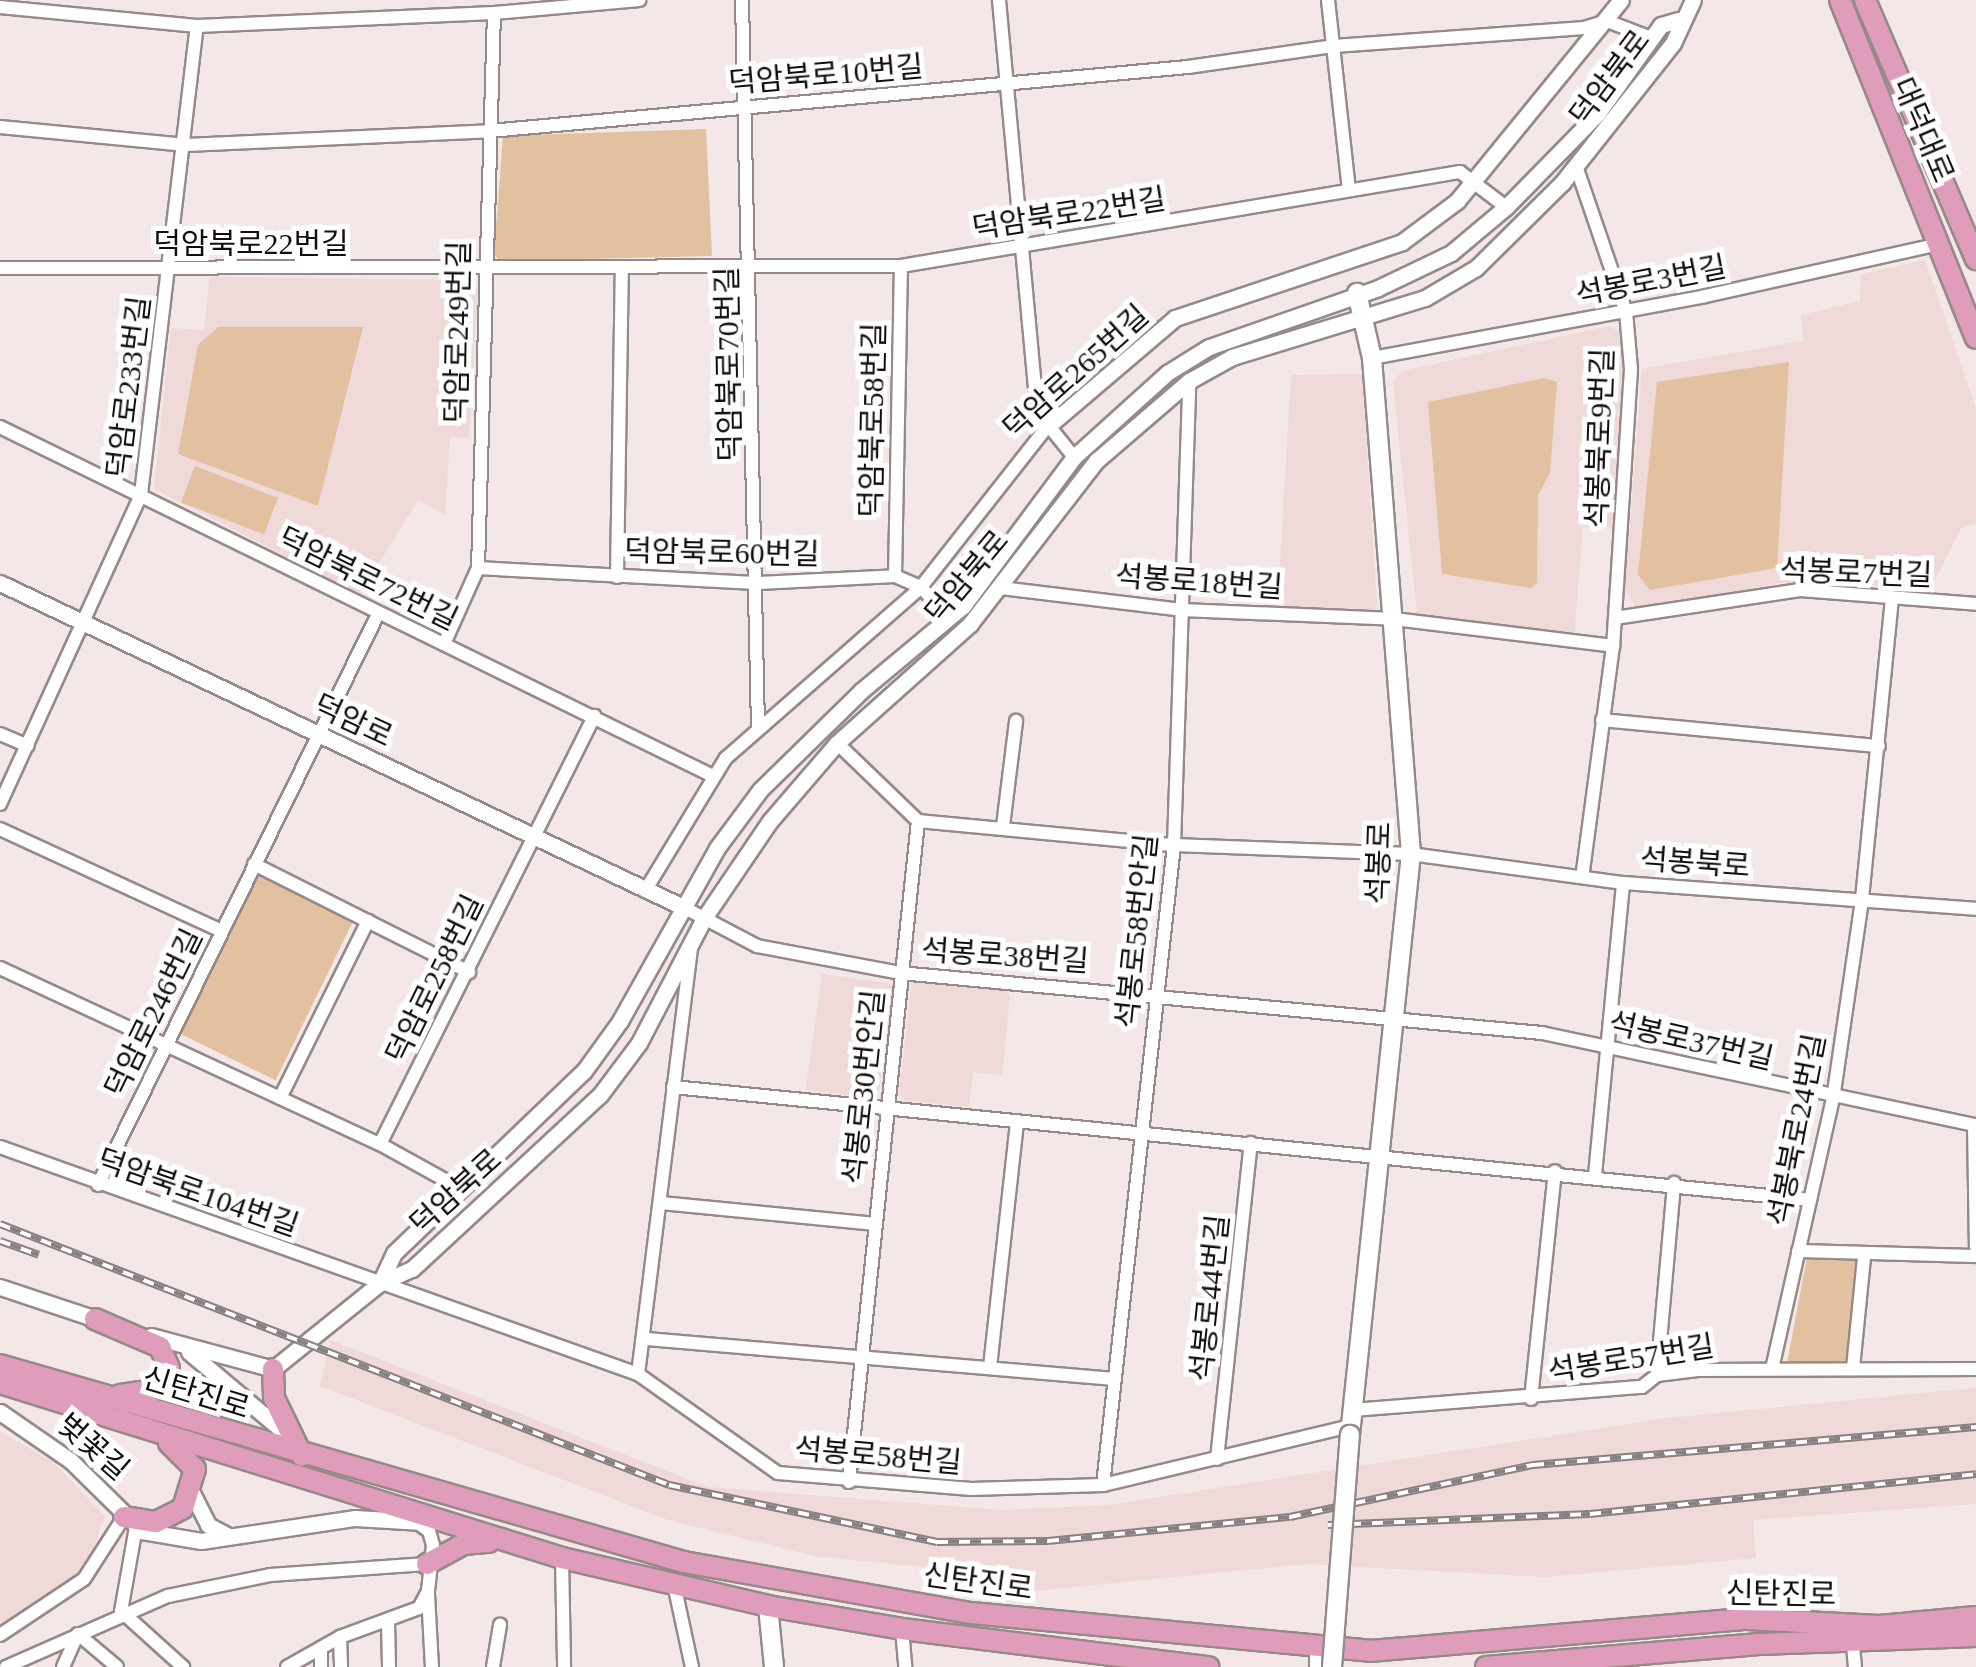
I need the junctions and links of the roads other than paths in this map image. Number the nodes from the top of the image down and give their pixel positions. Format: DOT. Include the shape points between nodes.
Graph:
graph roads {
  1 [pos="639,0"];
  2 [pos="742,0"];
  3 [pos="999,0"];
  4 [pos="1328,0"];
  5 [pos="1621,0"];
  6 [pos="1693,0"];
  7 [pos="1840,0"];
  8 [pos="1865,0"];
  9 [pos="0,6"];
  10 [pos="494,14"];
  11 [pos="1606,20"];
  12 [pos="1678,20"];
  13 [pos="197,26"];
  14 [pos="1651,38"];
  15 [pos="1334,46"];
  16 [pos="1008,81"];
  17 [pos="744,108"];
  18 [pos="0,127"];
  19 [pos="490,131"];
  20 [pos="186,145"];
  21 [pos="1576,166"];
  22 [pos="1476,178"];
  23 [pos="1349,189"];
  24 [pos="1506,208"];
  25 [pos="1939,244"];
  26 [pos="1024,245"];
  27 [pos="1976,259"];
  28 [pos="901,266"];
  29 [pos="0,268"];
  30 [pos="168,268"];
  31 [pos="752,268"];
  32 [pos="484,270"];
  33 [pos="622,270"];
  34 [pos="1357,293"];
  35 [pos="1626,312"];
  36 [pos="1363,316"];
  37 [pos="1976,338"];
  38 [pos="1372,358"];
  39 [pos="1189,380"];
  40 [pos="1047,427"];
  41 [pos="0,428"];
  42 [pos="1074,457"];
  43 [pos="141,494"];
  44 [pos="478,568"];
  45 [pos="896,576"];
  46 [pos="616,577"];
  47 [pos="0,583"];
  48 [pos="758,583"];
  49 [pos="921,587"];
  50 [pos="1001,588"];
  51 [pos="1892,597"];
  52 [pos="1976,604"];
  53 [pos="1182,610"];
  54 [pos="378,614"];
  55 [pos="949,618"];
  56 [pos="1615,618"];
  57 [pos="1394,619"];
  58 [pos="87,625"];
  59 [pos="444,644"];
  60 [pos="1613,646"];
  61 [pos="594,716"];
  62 [pos="1602,720"];
  63 [pos="1016,721"];
  64 [pos="758,727"];
  65 [pos="0,734"];
  66 [pos="318,734"];
  67 [pos="838,744"];
  68 [pos="28,746"];
  69 [pos="1879,746"];
  70 [pos="713,776"];
  71 [pos="0,804"];
  72 [pos="918,821"];
  73 [pos="1003,826"];
  74 [pos="0,829"];
  75 [pos="532,835"];
  76 [pos="1174,845"];
  77 [pos="1412,854"];
  78 [pos="254,864"];
  79 [pos="1582,878"];
  80 [pos="1623,883"];
  81 [pos="646,891"];
  82 [pos="1862,899"];
  83 [pos="683,907"];
  84 [pos="1976,909"];
  85 [pos="704,918"];
  86 [pos="368,921"];
  87 [pos="222,932"];
  88 [pos="691,946"];
  89 [pos="0,968"];
  90 [pos="469,972"];
  91 [pos="900,973"];
  92 [pos="1156,993"];
  93 [pos="1394,1015"];
  94 [pos="167,1042"];
  95 [pos="1607,1047"];
  96 [pos="674,1087"];
  97 [pos="280,1098"];
  98 [pos="1833,1100"];
  99 [pos="888,1105"];
  100 [pos="1017,1122"];
  101 [pos="1975,1125"];
  102 [pos="1140,1134"];
  103 [pos="1252,1143"];
  104 [pos="380,1144"];
  105 [pos="0,1147"];
  106 [pos="1380,1154"];
  107 [pos="1555,1170"];
  108 [pos="1596,1175"];
  109 [pos="1674,1183"];
  110 [pos="98,1184"];
  111 [pos="463,1190"];
  112 [pos="1810,1200"];
  113 [pos="662,1203"];
  114 [pos="875,1224"];
  115 [pos="1976,1248"];
  116 [pos="1798,1251"];
  117 [pos="1976,1256"];
  118 [pos="1864,1257"];
  119 [pos="380,1283"];
  120 [pos="0,1287"];
  121 [pos="95,1318"];
  122 [pos="647,1339"];
  123 [pos="178,1344"];
  124 [pos="863,1358"];
  125 [pos="990,1367"];
  126 [pos="273,1368"];
  127 [pos="1853,1368"];
  128 [pos="1772,1369"];
  129 [pos="1976,1369"];
  130 [pos="1,1371"];
  131 [pos="638,1374"];
  132 [pos="1657,1375"];
  133 [pos="1114,1380"];
  134 [pos="95,1394"];
  135 [pos="1531,1399"];
  136 [pos="0,1412"];
  137 [pos="1352,1424"];
  138 [pos="159,1436"];
  139 [pos="290,1437"];
  140 [pos="302,1456"];
  141 [pos="1217,1459"];
  142 [pos="849,1482"];
  143 [pos="1103,1484"];
  144 [pos="192,1493"];
  145 [pos="413,1520"];
  146 [pos="134,1525"];
  147 [pos="456,1526"];
  148 [pos="236,1536"];
  149 [pos="506,1542"];
  150 [pos="562,1558"];
  151 [pos="427,1564"];
  152 [pos="674,1584"];
  153 [pos="428,1591"];
  154 [pos="768,1606"];
  155 [pos="120,1612"];
  156 [pos="1976,1618"];
  157 [pos="388,1622"];
  158 [pos="500,1625"];
  159 [pos="902,1629"];
  160 [pos="78,1634"];
  161 [pos="0,1635"];
  162 [pos="1976,1636"];
  163 [pos="340,1637"];
  164 [pos="1199,1639"];
  165 [pos="1852,1645"];
  166 [pos="320,1648"];
  167 [pos="1316,1658"];
  168 [pos="1352,1659"];
  169 [pos="1078,1661"];
  170 [pos="1154,1662"];
  171 [pos="1580,1664"];
  172 [pos="6,1667"];
  173 [pos="63,1667"];
  174 [pos="117,1667"];
  175 [pos="183,1667"];
  176 [pos="287,1667"];
  177 [pos="322,1667"];
  178 [pos="341,1667"];
  179 [pos="390,1667"];
  180 [pos="432,1667"];
  181 [pos="493,1667"];
  182 [pos="564,1667"];
  183 [pos="692,1667"];
  184 [pos="774,1667"];
  185 [pos="906,1667"];
  186 [pos="1209,1667"];
  187 [pos="1332,1667"];
  188 [pos="1486,1667"];
  189 [pos="1855,1667"];
  1 -- 10 [label="street"];
  2 -- 17 [label="street, 덕암북로70번길"];
  3 -- 16 [label="street"];
  4 -- 15 [label="street"];
  5 -- 11 [label="street, 덕암로265번길"];
  6 -- 12 [label="street, 덕암북로"];
  7 -- 25 [label="main road, 대덕대로"];
  8 -- 27 [label="main road, 대덕대로"];
  9 -- 13 [label="street"];
  10 -- 13 [label="street"];
  10 -- 19 [label="street, 덕암로249번길"];
  11 -- 14 [label="street"];
  11 -- 15 [label="street, 덕암북로10번길" via="1451,41"];
  11 -- 22 [label="street, 덕암로265번길"];
  12 -- 14 [label="street, 덕암북로" via="1661,25"];
  12 -- 21 [label="street, 덕암북로" via="1673,43"];
  13 -- 20 [label="street, 덕암로233번길"];
  14 -- 24 [label="street, 덕암북로" via="1598,112"];
  15 -- 16 [label="street, 덕암북로10번길" via="1205,66"];
  15 -- 23 [label="street"];
  16 -- 17 [label="street, 덕암북로10번길"];
  16 -- 26 [label="street"];
  17 -- 19 [label="street, 덕암북로10번길"];
  17 -- 31 [label="street, 덕암북로70번길"];
  18 -- 20 [label="street, 덕암북로10번길"];
  19 -- 20 [label="street, 덕암북로10번길"];
  19 -- 32 [label="street, 덕암로249번길"];
  20 -- 30 [label="street, 덕암로233번길"];
  21 -- 35 [label="street, 석봉북로9번길"];
  21 -- 36 [label="street, 덕암북로" via="1476,268 1425,298"];
  22 -- 23 [label="street, 덕암북로22번길" via="1460,172"];
  22 -- 24 [label="street"];
  22 -- 40 [label="street, 덕암로265번길" via="1402,242 1176,318"];
  23 -- 26 [label="street, 덕암북로22번길" via="1193,221"];
  24 -- 34 [label="street, 덕암북로" via="1451,252"];
  25 -- 35 [label="street, 석봉로3번길"];
  25 -- 37 [label="main road, 대덕대로"];
  26 -- 28 [label="street, 덕암북로22번길"];
  26 -- 40 [label="street" via="1037,410"];
  28 -- 31 [label="street, 덕암북로22번길"];
  28 -- 45 [label="street, 덕암북로58번길"];
  29 -- 30 [label="street, 덕암북로22번길"];
  30 -- 32 [label="street, 덕암북로22번길"];
  30 -- 43 [label="street, 덕암로233번길"];
  31 -- 33 [label="street, 덕암북로22번길"];
  31 -- 48 [label="street, 덕암북로70번길"];
  32 -- 33 [label="street, 덕암북로22번길"];
  32 -- 44 [label="street, 덕암로249번길"];
  33 -- 46 [label="street"];
  34 -- 36 [label="main road, 석봉로"];
  34 -- 42 [label="street, 덕암북로" via="1209,348 1167,372"];
  35 -- 38 [label="street, 석봉로3번길"];
  35 -- 56 [label="street, 석봉북로9번길" via="1631,369"];
  36 -- 38 [label="main road, 석봉로"];
  36 -- 39 [label="street, 덕암북로" via="1301,331"];
  38 -- 57 [label="main road, 석봉로"];
  39 -- 50 [label="street, 덕암북로" via="1096,461"];
  39 -- 53 [label="street, 석봉로58번안길"];
  40 -- 42 [label="street"];
  40 -- 49 [label="street, 덕암로265번길"];
  41 -- 43 [label="street, 덕암북로72번길"];
  42 -- 55 [label="street, 덕암북로"];
  43 -- 54 [label="street, 덕암북로72번길"];
  43 -- 58 [label="street, 덕암로233번길"];
  44 -- 46 [label="street, 덕암북로60번길"];
  44 -- 59 [label="street, 덕암로249번길"];
  45 -- 48 [label="street, 덕암북로60번길"];
  45 -- 49 [label="street, 덕암북로60번길"];
  46 -- 48 [label="street, 덕암북로60번길"];
  47 -- 58 [label="street, 덕암로"];
  48 -- 64 [label="street, 덕암북로70번길"];
  49 -- 55 [label="street, 덕암북로60번길"];
  49 -- 64 [label="street, 덕암로265번길"];
  50 -- 53 [label="street, 석봉로18번길"];
  50 -- 67 [label="street, 덕암북로"];
  51 -- 52 [label="street, 석봉로7번길"];
  51 -- 56 [label="street, 석봉로7번길" via="1800,590"];
  51 -- 69 [label="street, 석봉북로24번길"];
  53 -- 57 [label="street, 석봉로18번길"];
  53 -- 76 [label="street, 석봉로58번안길"];
  54 -- 59 [label="street, 덕암북로72번길"];
  54 -- 66 [label="street, 덕암로246번길"];
  55 -- 83 [label="street, 덕암북로" via="861,691 760,790"];
  56 -- 60 [label="street, 석봉북로9번길"];
  57 -- 60 [label="street"];
  57 -- 77 [label="main road, 석봉로"];
  58 -- 66 [label="street, 덕암로"];
  58 -- 68 [label="street, 덕암로233번길"];
  59 -- 61 [label="street, 덕암북로72번길"];
  60 -- 62 [label="street, 석봉북로9번길"];
  61 -- 70 [label="street, 덕암북로72번길"];
  61 -- 75 [label="street, 덕암로258번길"];
  62 -- 69 [label="street"];
  62 -- 79 [label="street, 석봉북로9번길"];
  63 -- 73 [label="street"];
  64 -- 70 [label="street, 덕암로265번길"];
  65 -- 68 [label="street"];
  66 -- 75 [label="street, 덕암로"];
  66 -- 78 [label="street, 덕암로246번길"];
  67 -- 72 [label="street"];
  67 -- 85 [label="street, 덕암북로" via="770,821"];
  68 -- 71 [label="street, 덕암로233번길"];
  69 -- 82 [label="street, 석봉북로24번길"];
  70 -- 81 [label="street, 덕암로265번길"];
  72 -- 73 [label="street, 석봉북로"];
  72 -- 91 [label="street, 석봉로30번안길"];
  73 -- 76 [label="street, 석봉북로"];
  74 -- 87 [label="street"];
  75 -- 81 [label="street, 덕암로"];
  75 -- 90 [label="street, 덕암로258번길"];
  76 -- 77 [label="street, 석봉북로"];
  76 -- 92 [label="street, 석봉로58번안길"];
  77 -- 79 [label="street, 석봉북로"];
  77 -- 93 [label="main road, 석봉로"];
  78 -- 86 [label="street"];
  78 -- 87 [label="street, 덕암로246번길"];
  79 -- 80 [label="street, 석봉북로"];
  80 -- 82 [label="street, 석봉북로"];
  80 -- 95 [label="street"];
  81 -- 83 [label="street, 덕암로"];
  82 -- 84 [label="street, 석봉북로"];
  82 -- 98 [label="street, 석봉북로24번길"];
  83 -- 85 [label="street, 석봉로38번길"];
  83 -- 111 [label="street, 덕암북로" via="584,1071"];
  85 -- 88 [label="street, 덕암북로"];
  85 -- 91 [label="street, 석봉로38번길" via="757,946"];
  86 -- 90 [label="street"];
  86 -- 97 [label="street"];
  87 -- 94 [label="street, 덕암로246번길"];
  88 -- 96 [label="street"];
  88 -- 119 [label="street, 덕암북로" via="639,1043 600,1095 412,1268"];
  89 -- 94 [label="street"];
  90 -- 104 [label="street, 덕암로258번길"];
  91 -- 92 [label="street, 석봉로38번길"];
  91 -- 99 [label="street, 석봉로30번안길"];
  92 -- 93 [label="street, 석봉로38번길"];
  92 -- 102 [label="street, 석봉로58번안길"];
  93 -- 95 [label="street, 석봉로37번길"];
  93 -- 106 [label="main road, 석봉로"];
  94 -- 97 [label="street"];
  94 -- 110 [label="street, 덕암로246번길"];
  95 -- 98 [label="street, 석봉로37번길"];
  95 -- 108 [label="street"];
  96 -- 99 [label="street"];
  96 -- 113 [label="street"];
  97 -- 104 [label="street"];
  98 -- 101 [label="street, 석봉로37번길"];
  98 -- 112 [label="street, 석봉북로24번길"];
  99 -- 100 [label="street"];
  99 -- 114 [label="street, 석봉로30번안길"];
  100 -- 102 [label="street"];
  100 -- 125 [label="street"];
  101 -- 115 [label="street, 석봉로37번길"];
  102 -- 103 [label="street"];
  102 -- 133 [label="street, 석봉로58번안길"];
  103 -- 106 [label="street"];
  103 -- 141 [label="street, 석봉로44번길"];
  104 -- 111 [label="street"];
  105 -- 110 [label="street, 덕암북로104번길"];
  106 -- 107 [label="street"];
  106 -- 137 [label="main road, 석봉로"];
  107 -- 108 [label="street"];
  107 -- 135 [label="street"];
  108 -- 109 [label="street"];
  109 -- 112 [label="street"];
  109 -- 132 [label="street"];
  110 -- 119 [label="street, 덕암북로104번길"];
  111 -- 119 [label="street, 덕암북로" via="394,1253"];
  112 -- 116 [label="street, 석봉북로24번길"];
  113 -- 114 [label="street"];
  113 -- 122 [label="street"];
  114 -- 124 [label="street, 석봉로30번안길"];
  116 -- 118 [label="street"];
  116 -- 128 [label="street, 석봉북로24번길"];
  117 -- 118 [label="street" via="1885,1250"];
  118 -- 127 [label="street"];
  119 -- 126 [label="street, 덕암북로"];
  119 -- 131 [label="street, 석봉로58번길"];
  120 -- 121 [label="street"];
  121 -- 123 [label="street"];
  121 -- 134 [label="main road" via="160,1347 168,1368 161,1389 150,1394"];
  122 -- 124 [label="street"];
  122 -- 131 [label="street"];
  123 -- 126 [label="street"];
  123 -- 139 [label="street"];
  124 -- 125 [label="street"];
  124 -- 142 [label="street, 석봉로30번안길"];
  125 -- 133 [label="street"];
  126 -- 139 [label="main road" via="274,1398"];
  127 -- 128 [label="street, 석봉로57번길"];
  127 -- 129 [label="street, 석봉로57번길"];
  128 -- 132 [label="street, 석봉로57번길"];
  130 -- 134 [label="main road, 신탄진로"];
  130 -- 138 [label="main road, 신탄진로"];
  131 -- 142 [label="street, 석봉로58번길" via="778,1473"];
  132 -- 135 [label="street, 석봉로57번길" via="1642,1387"];
  133 -- 143 [label="street, 석봉로58번안길"];
  134 -- 140 [label="main road, 신탄진로"];
  135 -- 137 [label="street, 석봉로57번길"];
  136 -- 146 [label="street, 벚꽃길" via="71,1461"];
  137 -- 141 [label="street, 석봉로58번길"];
  137 -- 187 [label="main road, 석봉로, bridge"];
  138 -- 144 [label="main road" via="194,1470"];
  138 -- 147 [label="main road, 신탄진로"];
  139 -- 140 [label="main road"];
  140 -- 164 [label="main road, 신탄진로" via="684,1562 970,1613"];
  141 -- 143 [label="street, 석봉로58번길"];
  142 -- 143 [label="street, 석봉로58번길" via="970,1489"];
  144 -- 146 [label="main road" via="175,1515"];
  144 -- 148 [label="street" via="208,1526"];
  145 -- 147 [label="street"];
  145 -- 148 [label="street" via="355,1518"];
  145 -- 151 [label="street" via="432,1536"];
  146 -- 148 [label="street" via="189,1540"];
  146 -- 155 [label="street"];
  146 -- 161 [label="street" via="76,1587"];
  147 -- 149 [label="main road, 신탄진로"];
  149 -- 150 [label="main road, 신탄진로"];
  149 -- 151 [label="main road" via="464,1544"];
  150 -- 152 [label="main road, 신탄진로"];
  150 -- 182 [label="street"];
  151 -- 153 [label="street"];
  151 -- 155 [label="street" via="270,1574"];
  152 -- 154 [label="main road, 신탄진로"];
  152 -- 183 [label="street"];
  153 -- 157 [label="street" via="419,1608"];
  153 -- 180 [label="street"];
  154 -- 159 [label="main road, 신탄진로"];
  154 -- 184 [label="main road"];
  155 -- 160 [label="street"];
  155 -- 175 [label="street"];
  156 -- 168 [label="main road, 신탄진로" via="1880,1626 1747,1619"];
  157 -- 163 [label="street"];
  157 -- 179 [label="street"];
  158 -- 181 [label="street"];
  159 -- 169 [label="main road, 신탄진로"];
  159 -- 185 [label="street"];
  160 -- 172 [label="street"];
  160 -- 173 [label="street"];
  160 -- 174 [label="street"];
  162 -- 165 [label="main road, 신탄진로"];
  163 -- 166 [label="street"];
  163 -- 178 [label="street"];
  164 -- 167 [label="main road, 신탄진로"];
  164 -- 170 [label="main road" via="1205,1651 1198,1655"];
  165 -- 171 [label="main road, 신탄진로" via="1759,1644"];
  165 -- 189 [label="street"];
  166 -- 176 [label="street"];
  166 -- 177 [label="street"];
  167 -- 168 [label="main road, 신탄진로"];
  169 -- 170 [label="main road, 신탄진로"];
  170 -- 186 [label="main road, 신탄진로"];
  171 -- 188 [label="main road, 신탄진로"];
}
